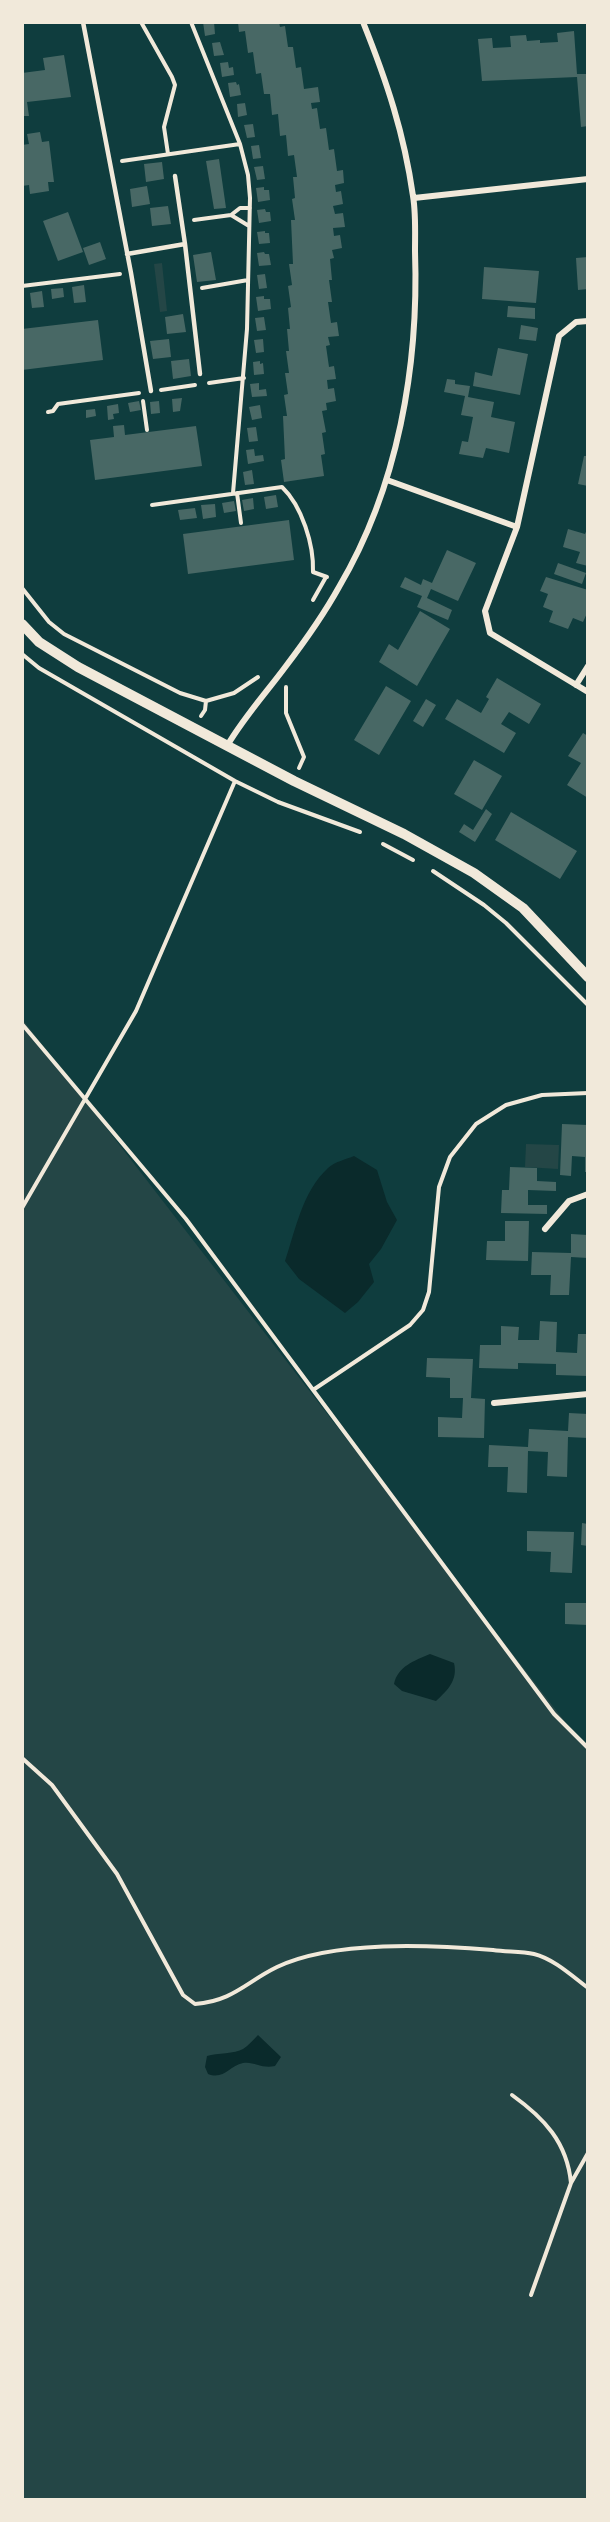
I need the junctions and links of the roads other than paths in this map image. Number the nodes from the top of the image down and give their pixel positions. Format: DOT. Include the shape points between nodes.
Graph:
graph roads {
  1 [pos="83,22"];
  2 [pos="363,22"];
  3 [pos="175,176"];
  4 [pos="588,179"];
  5 [pos="414,198"];
  6 [pos="184,244"];
  7 [pos="127,254"];
  8 [pos="588,321"];
  9 [pos="200,374"];
  10 [pos="151,392"];
  11 [pos="387,480"];
  12 [pos="517,527"];
  13 [pos="22,624"];
  14 [pos="588,666"];
  15 [pos="576,685"];
  16 [pos="588,692"];
  17 [pos="227,746"];
  18 [pos="588,977"];
  19 [pos="588,1194"];
  20 [pos="545,1229"];
  21 [pos="588,1394"];
  22 [pos="494,1403"];
  1 -- 7 [label="lane"];
  2 -- 5 [label="street" via="388,85"];
  3 -- 6 [label="lane"];
  4 -- 5 [label="street"];
  5 -- 11 [label="street" via="416,287 412,352"];
  6 -- 7 [label="lane"];
  6 -- 9 [label="lane"];
  7 -- 10 [label="lane"];
  8 -- 12 [label="street" via="576,322 559,336"];
  11 -- 12 [label="street"];
  11 -- 17 [label="street" via="342,583"];
  12 -- 15 [label="street" via="485,611 490,633"];
  13 -- 17 [label="street" via="39,642 63,658"];
  14 -- 15 [label="street"];
  15 -- 16 [label="street"];
  17 -- 18 [label="street" via="404,834 495,886 529,914"];
  19 -- 20 [label="street" via="569,1201"];
  21 -- 22 [label="street"];
}
